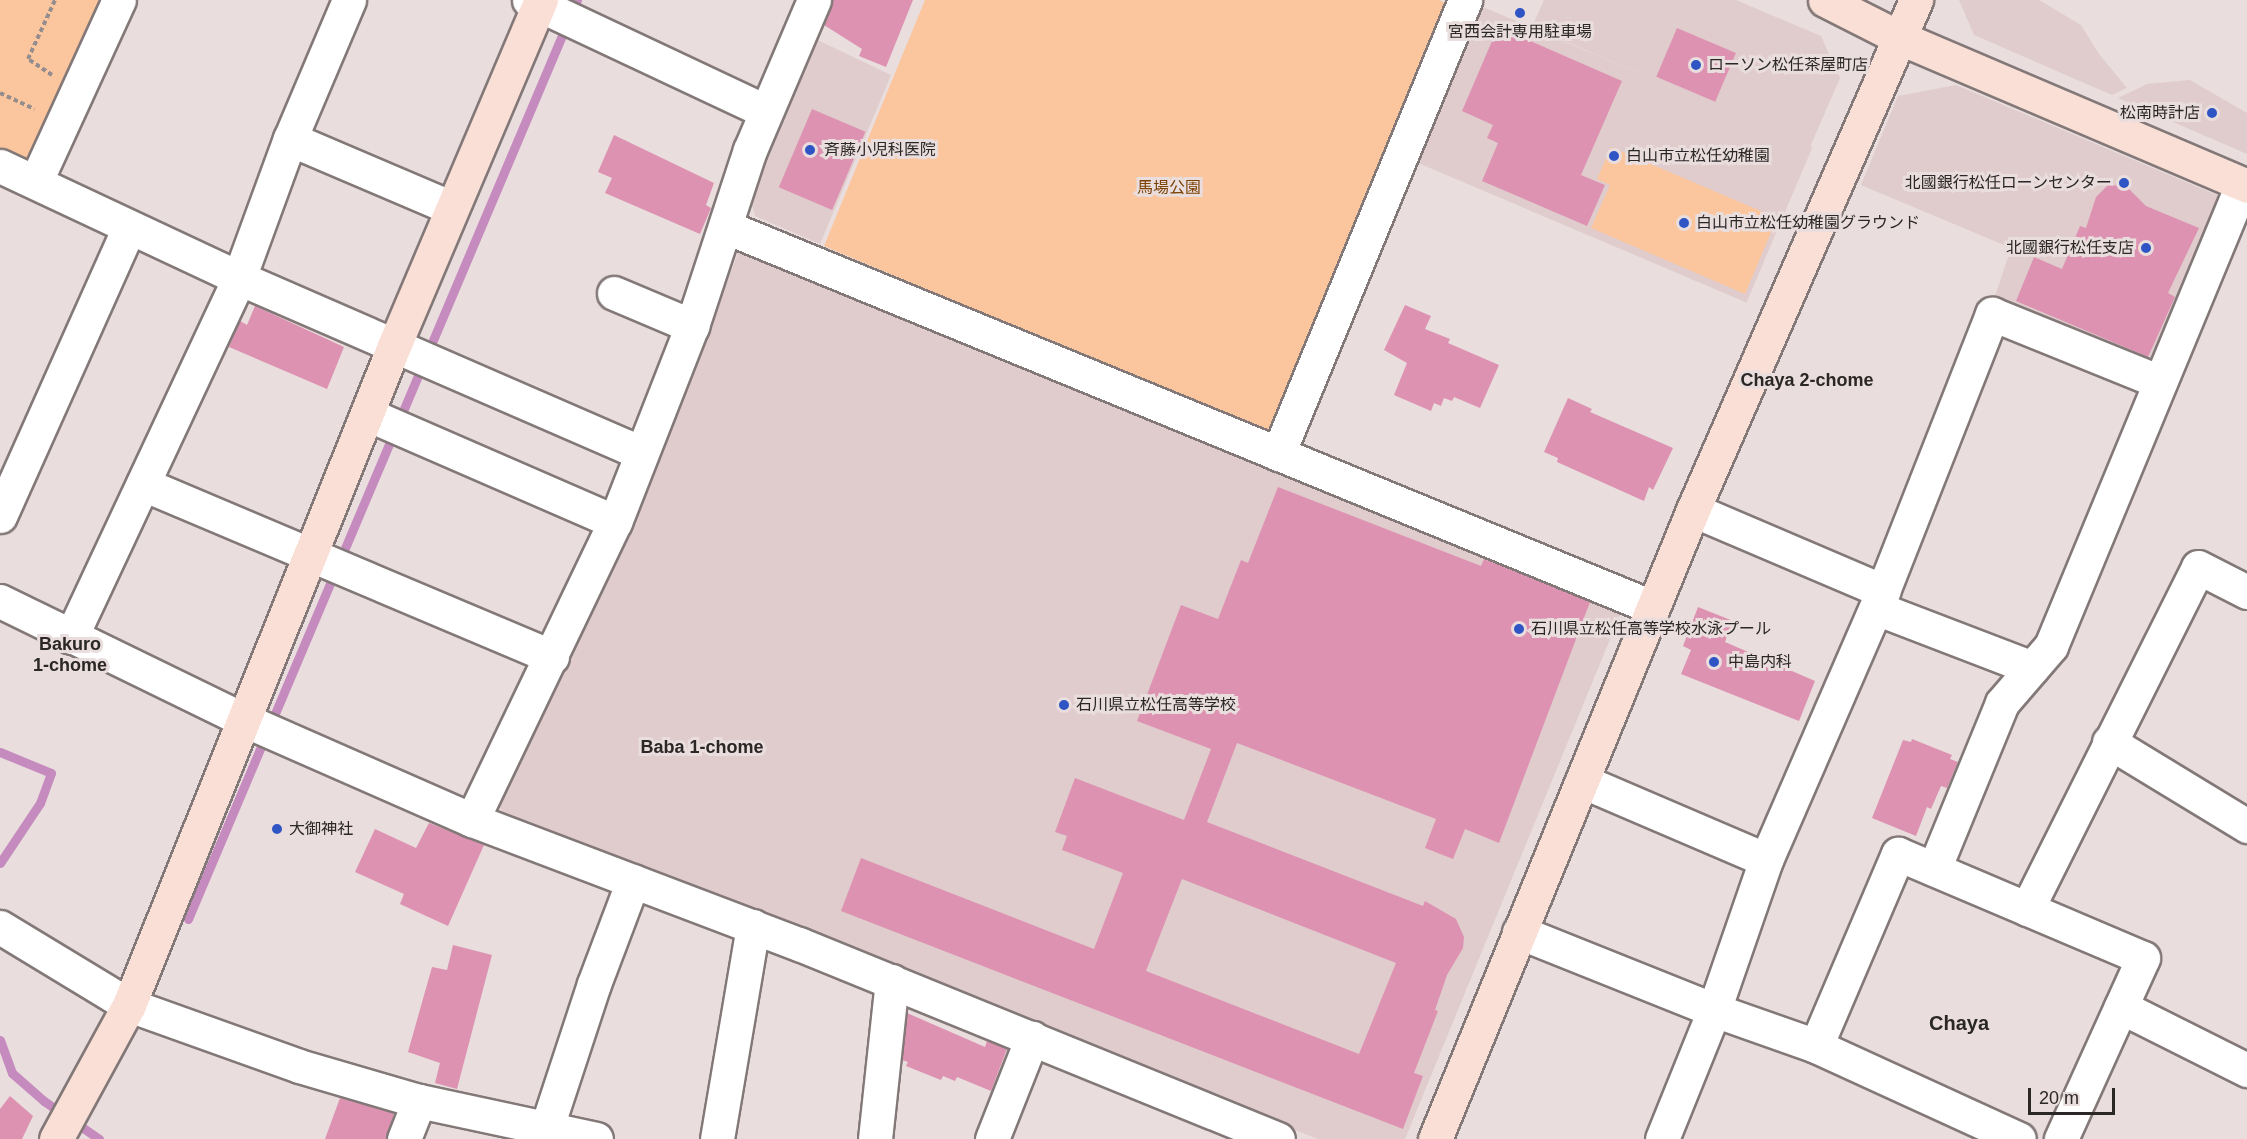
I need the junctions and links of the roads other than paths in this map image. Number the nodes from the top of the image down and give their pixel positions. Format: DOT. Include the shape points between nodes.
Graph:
graph roads {
  1 [pos="119,0"];
  2 [pos="349,0"];
  3 [pos="814,0"];
  4 [pos="1465,0"];
  5 [pos="1825,0"];
  6 [pos="1916,0"];
  7 [pos="550,9"];
  8 [pos="1898,37"];
  9 [pos="765,111"];
  10 [pos="290,138"];
  11 [pos="0,166"];
  12 [pos="36,181"];
  13 [pos="2244,185"];
  14 [pos="452,208"];
  15 [pos="726,227"];
  16 [pos="129,228"];
  17 [pos="239,278"];
  18 [pos="614,293"];
  19 [pos="692,326"];
  20 [pos="417,355"];
  21 [pos="2160,382"];
  22 [pos="389,423"];
  23 [pos="642,453"];
  24 [pos="1278,454"];
  25 [pos="9,473"];
  26 [pos="143,484"];
  27 [pos="1693,510"];
  28 [pos="0,516"];
  29 [pos="615,522"];
  30 [pos="329,562"];
  31 [pos="2247,592"];
  32 [pos="1879,600"];
  33 [pos="0,601"];
  34 [pos="1652,607"];
  35 [pos="71,638"];
  36 [pos="552,657"];
  37 [pos="2032,668"];
  38 [pos="260,726"];
  39 [pos="2109,742"];
  40 [pos="1582,781"];
  41 [pos="2244,817"];
  42 [pos="472,820"];
  43 [pos="1766,860"];
  44 [pos="1934,869"];
  45 [pos="633,881"];
  46 [pos="2027,909"];
  47 [pos="753,926"];
  48 [pos="0,927"];
  49 [pos="1519,932"];
  50 [pos="892,981"];
  51 [pos="129,1005"];
  52 [pos="2121,1007"];
  53 [pos="1714,1010"];
  54 [pos="1032,1038"];
  55 [pos="1816,1046"];
  56 [pos="2247,1070"];
  57 [pos="419,1101"];
  58 [pos="63,1125"];
  59 [pos="545,1134"];
  60 [pos="404,1139"];
  61 [pos="596,1139"];
  62 [pos="717,1139"];
  63 [pos="875,1139"];
  64 [pos="992,1139"];
  65 [pos="1278,1139"];
  66 [pos="1435,1139"];
  67 [pos="1662,1139"];
  68 [pos="2019,1139"];
  69 [pos="2061,1139"];
  1 -- 12 [label="street"];
  2 -- 10 [label="street"];
  3 -- 9 [label="street"];
  4 -- 24 [label="street"];
  5 -- 8 [label="street"];
  6 -- 8 [label="street"];
  7 -- 9 [label="street"];
  7 -- 14 [label="street"];
  8 -- 13 [label="street"];
  8 -- 27 [label="street"];
  9 -- 15 [label="street"];
  10 -- 14 [label="street"];
  10 -- 17 [label="street"];
  11 -- 12 [label="street"];
  12 -- 16 [label="street"];
  13 -- 21 [label="street"];
  14 -- 20 [label="street"];
  15 -- 19 [label="street"];
  15 -- 24 [label="street"];
  16 -- 17 [label="street"];
  16 -- 25 [label="street"];
  17 -- 20 [label="street"];
  17 -- 26 [label="street"];
  18 -- 19 [label="street"];
  19 -- 23 [label="street"];
  20 -- 22 [label="street"];
  20 -- 23 [label="street"];
  21 -- 32 [label="street" via="1992,314"];
  21 -- 37 [label="street" via="2051,646"];
  22 -- 29 [label="street"];
  22 -- 30 [label="street"];
  23 -- 29 [label="street"];
  24 -- 34 [label="street"];
  25 -- 28 [label="street"];
  26 -- 30 [label="street"];
  26 -- 35 [label="street"];
  27 -- 32 [label="street"];
  27 -- 34 [label="street"];
  29 -- 36 [label="street"];
  30 -- 36 [label="street"];
  30 -- 38 [label="street"];
  31 -- 39 [label="street" via="2198,567"];
  32 -- 37 [label="street"];
  32 -- 43 [label="street"];
  33 -- 35 [label="street"];
  34 -- 40 [label="street"];
  35 -- 38 [label="street"];
  36 -- 42 [label="street"];
  37 -- 44 [label="street" via="2002,703"];
  38 -- 42 [label="street"];
  38 -- 51 [label="street"];
  39 -- 41 [label="street"];
  39 -- 46 [label="street"];
  40 -- 43 [label="street"];
  40 -- 49 [label="street"];
  42 -- 45 [label="street"];
  43 -- 53 [label="street"];
  44 -- 46 [label="street"];
  44 -- 55 [label="street" via="1898,854"];
  45 -- 47 [label="street"];
  45 -- 59 [label="street"];
  46 -- 52 [label="street" via="2143,958"];
  47 -- 50 [label="street"];
  47 -- 62 [label="street"];
  48 -- 51 [label="street"];
  49 -- 53 [label="street"];
  49 -- 66 [label="street"];
  50 -- 54 [label="street"];
  50 -- 63 [label="street"];
  51 -- 57 [label="street" via="299,1066"];
  51 -- 58 [label="street"];
  52 -- 56 [label="street"];
  52 -- 69 [label="street"];
  53 -- 55 [label="street"];
  53 -- 67 [label="street"];
  54 -- 64 [label="street"];
  54 -- 65 [label="street"];
  55 -- 68 [label="street"];
  57 -- 59 [label="street"];
  57 -- 60 [label="street"];
  59 -- 61 [label="street"];
}
